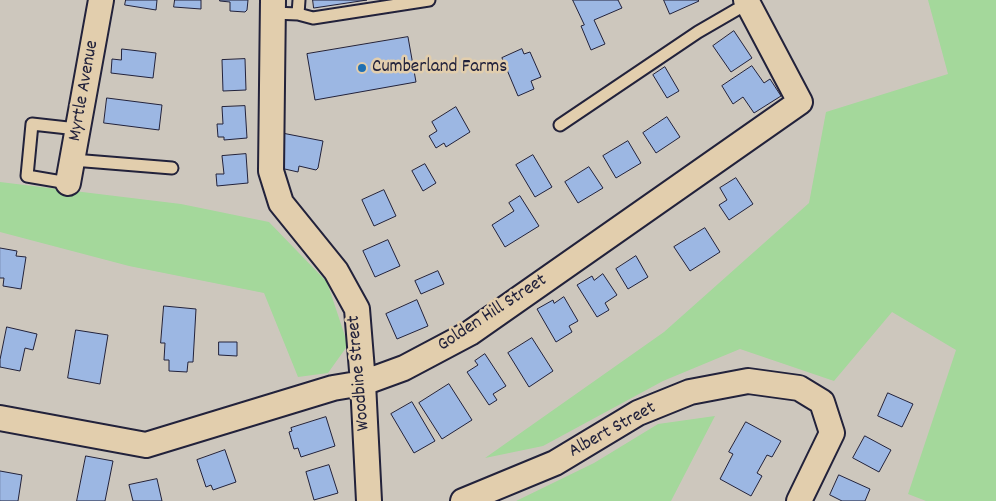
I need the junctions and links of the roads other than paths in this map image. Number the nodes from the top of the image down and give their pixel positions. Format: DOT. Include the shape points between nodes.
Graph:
graph roads {
  1 [pos="101,0"];
  2 [pos="299,0"];
  3 [pos="429,0"];
  4 [pos="747,1"];
  5 [pos="273,7"];
  6 [pos="298,14"];
  7 [pos="560,125"];
  8 [pos="77,129"];
  9 [pos="73,160"];
  10 [pos="172,168"];
  11 [pos="68,183"];
  12 [pos="363,383"];
  13 [pos="0,418"];
  14 [pos="369,501"];
  15 [pos="462,501"];
  16 [pos="799,501"];
  1 -- 8 [label="street, Myrtle Avenue"];
  2 -- 6 [label="lane"];
  3 -- 6 [label="lane" via="313,18"];
  4 -- 7 [label="lane"];
  4 -- 12 [label="street, Golden Hill Street" via="800,102 470,333 404,368"];
  5 -- 6 [label="lane"];
  5 -- 12 [label="street, Woodbine Street" via="272,172 281,203 336,271 357,309"];
  8 -- 9 [label="street, Myrtle Avenue"];
  8 -- 11 [label="lane" via="32,124 27,176"];
  9 -- 10 [label="lane"];
  9 -- 11 [label="street, Myrtle Avenue"];
  12 -- 13 [label="street, Golden Hill Street" via="333,388 146,445"];
  12 -- 14 [label="street, Woodbine Street"];
  15 -- 16 [label="street, Albert Street" via="555,463 638,413 690,392 748,382 799,388 822,402 832,433"];
}
